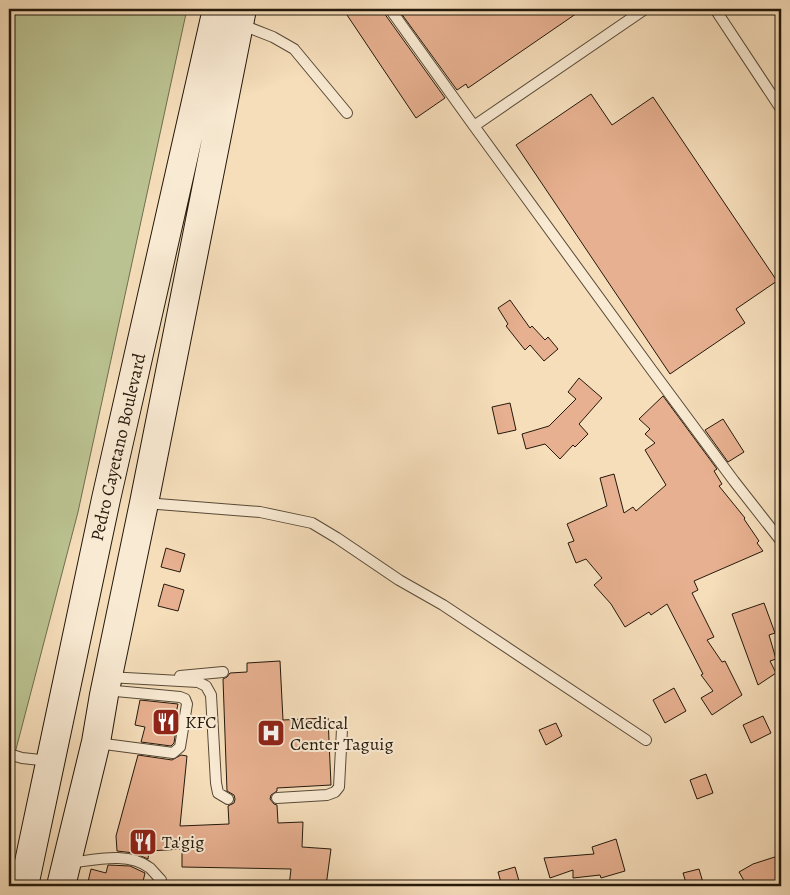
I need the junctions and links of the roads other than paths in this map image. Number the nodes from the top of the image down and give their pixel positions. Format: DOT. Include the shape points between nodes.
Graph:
graph roads {
  1 [pos="390,9"];
  2 [pos="645,9"];
  3 [pos="715,9"];
  4 [pos="232,14"];
  5 [pos="781,109"];
  6 [pos="347,113"];
  7 [pos="474,126"];
  8 [pos="144,503"];
  9 [pos="781,541"];
  10 [pos="70,669"];
  11 [pos="223,672"];
  12 [pos="147,679"];
  13 [pos="107,683"];
  14 [pos="342,729"];
  15 [pos="646,740"];
  16 [pos="96,742"];
  17 [pos="9,754"];
  18 [pos="50,761"];
  19 [pos="277,798"];
  20 [pos="228,799"];
  21 [pos="63,875"];
  22 [pos="161,880"];
  23 [pos="24,886"];
  1 -- 7 [label="lane"];
  2 -- 7 [label="lane"];
  3 -- 5 [label="lane"];
  4 -- 6 [label="lane" via="294,49"];
  4 -- 8 [label="main road, Pedro Cayetano Boulevard"];
  4 -- 10 [label="main road, Pedro Cayetano Boulevard" via="111,479"];
  7 -- 9 [label="lane"];
  8 -- 13 [label="main road, Pedro Cayetano Boulevard"];
  8 -- 15 [label="lane" via="260,512 312,523 443,605"];
  10 -- 13 [label="main road"];
  10 -- 18 [label="main road, Pedro Cayetano Boulevard"];
  11 -- 12 [label="lane"];
  12 -- 13 [label="lane"];
  12 -- 20 [label="lane" via="198,682 206,686 211,694 216,783 218,793"];
  13 -- 16 [label="main road, Pedro Cayetano Boulevard"];
  13 -- 16 [label="lane" via="185,699 180,747 173,753"];
  14 -- 19 [label="lane" via="339,787 335,792"];
  16 -- 21 [label="main road, Pedro Cayetano Boulevard"];
  17 -- 18 [label="lane"];
  18 -- 23 [label="main road, Pedro Cayetano Boulevard"];
  21 -- 22 [label="lane" via="118,858 136,860"];
}
